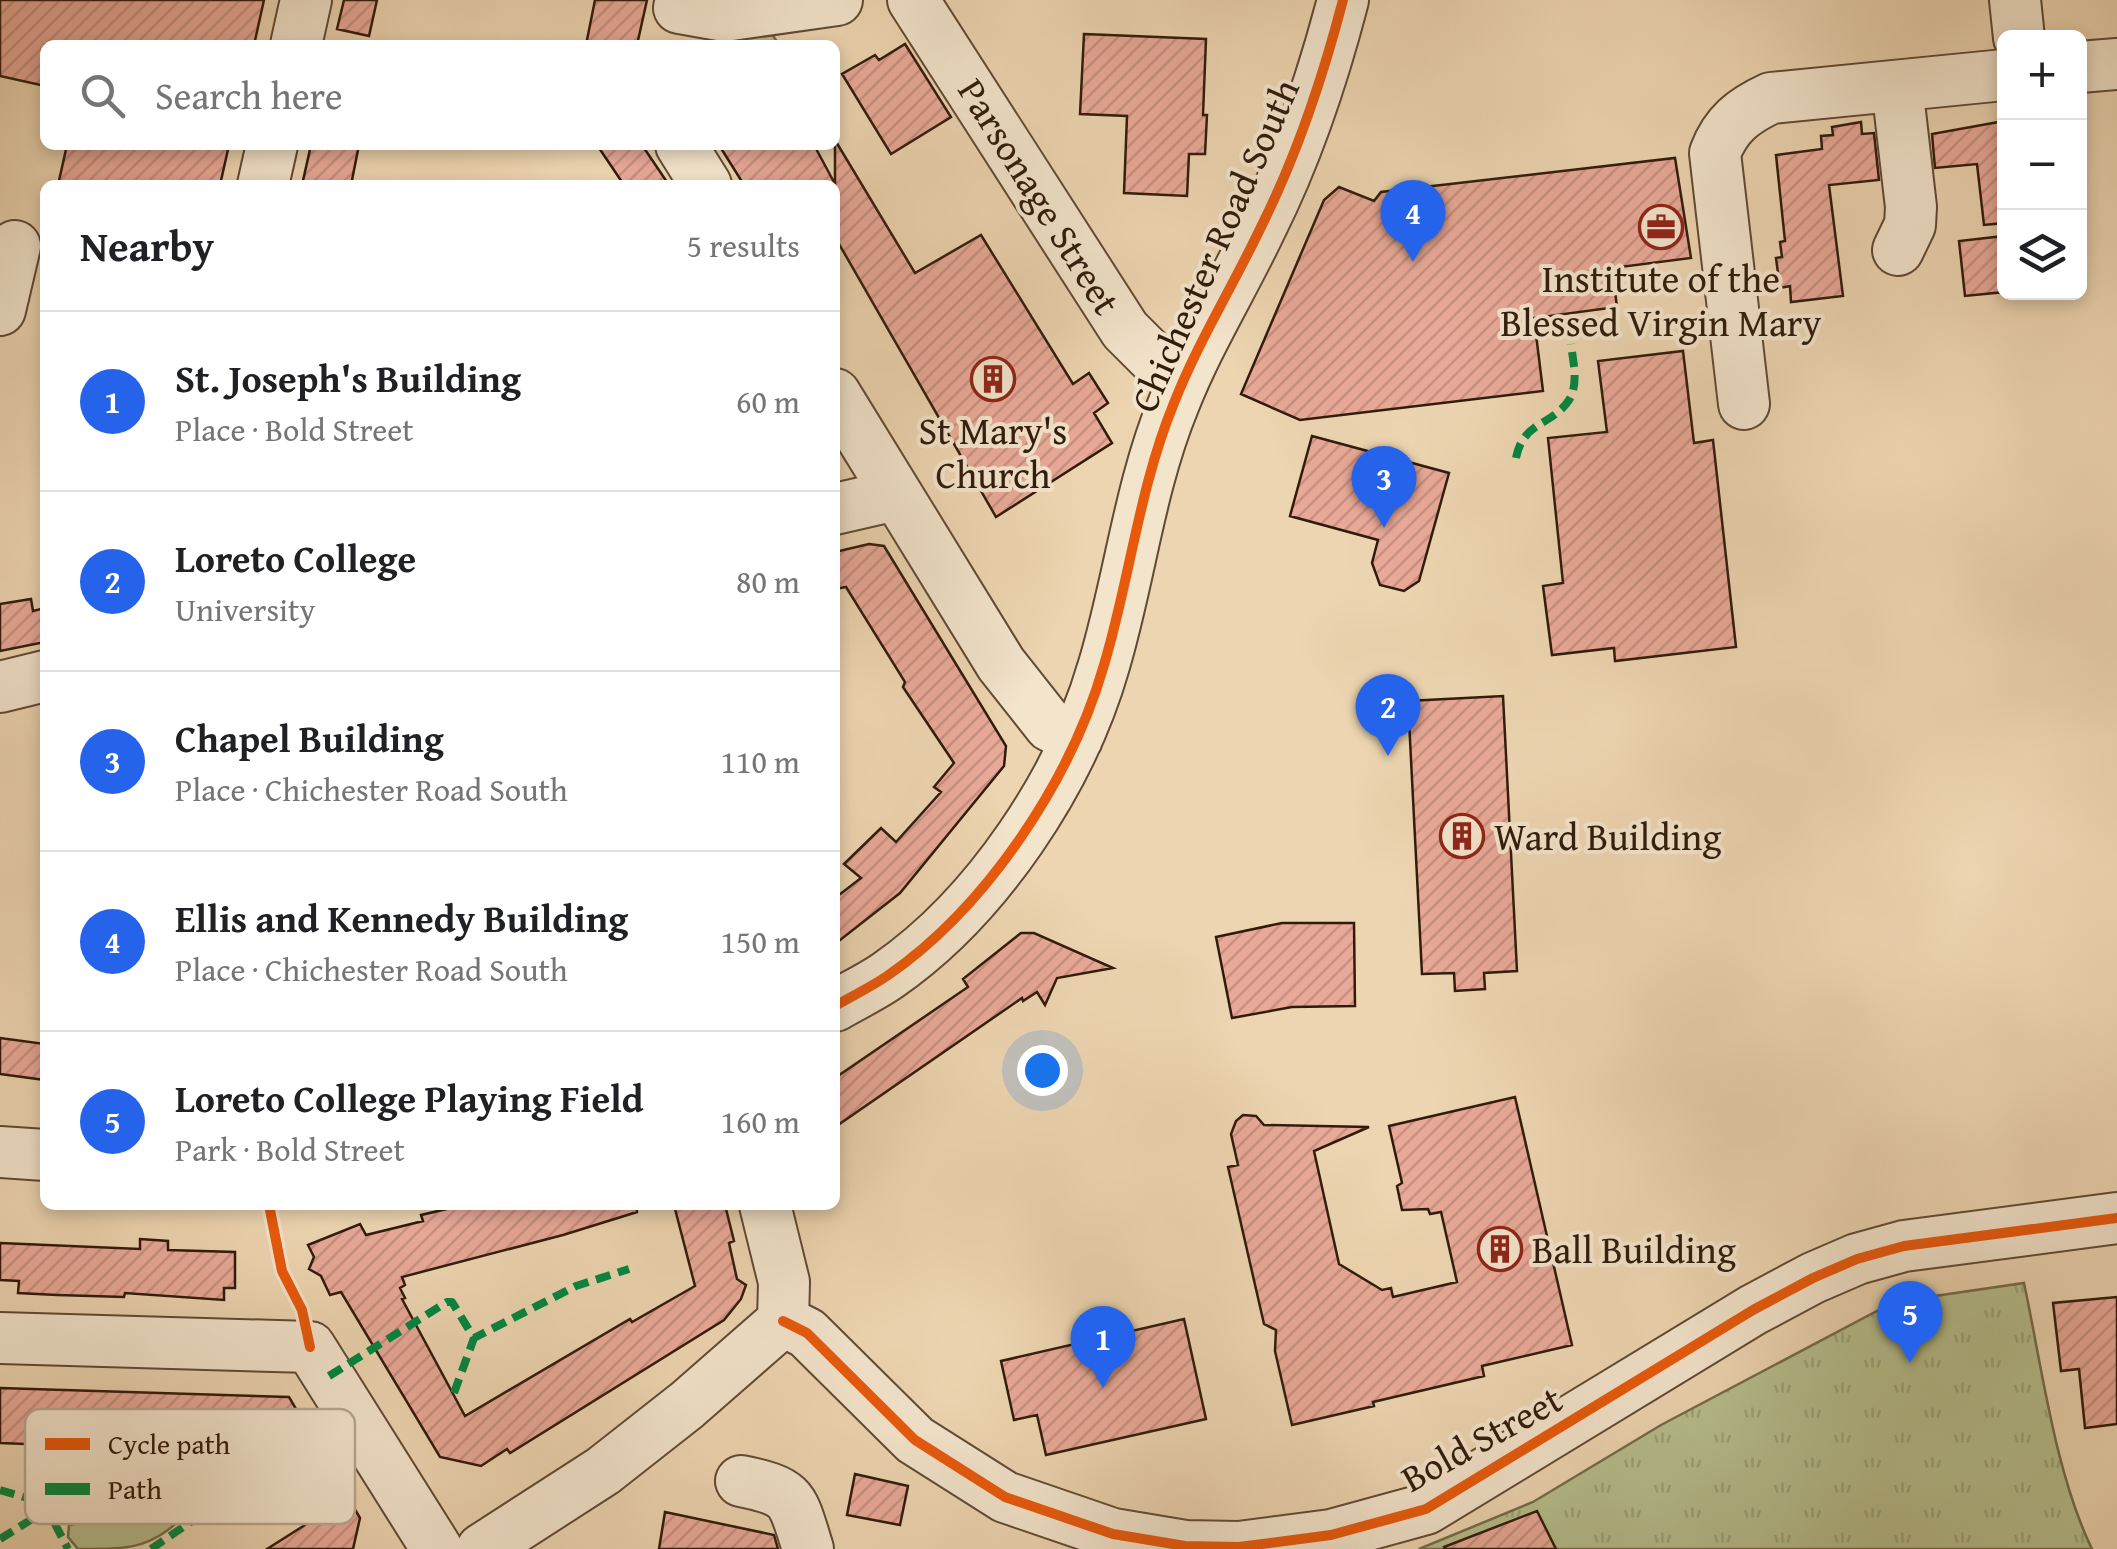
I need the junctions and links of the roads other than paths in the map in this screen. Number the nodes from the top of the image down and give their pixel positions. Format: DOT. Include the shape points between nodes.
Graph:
graph roads {
  1 [pos="306,0"];
  2 [pos="838,0"];
  3 [pos="913,0"];
  4 [pos="1343,0"];
  5 [pos="2015,0"];
  6 [pos="677,18"];
  7 [pos="2018,30"];
  8 [pos="297,40"];
  9 [pos="2117,64"];
  10 [pos="2087,67"];
  11 [pos="1997,76"];
  12 [pos="1898,86"];
  13 [pos="271,150"];
  14 [pos="684,150"];
  15 [pos="264,180"];
  16 [pos="703,180"];
  17 [pos="20,248"];
  18 [pos="1898,250"];
  19 [pos="0,310"];
  20 [pos="1186,373"];
  21 [pos="840,402"];
  22 [pos="1744,404"];
  23 [pos="896,495"];
  24 [pos="840,508"];
  25 [pos="40,677"];
  26 [pos="0,686"];
  27 [pos="1077,739"];
  28 [pos="840,1003"];
  29 [pos="0,1152"];
  30 [pos="40,1155"];
  31 [pos="765,1210"];
  32 [pos="2117,1218"];
  33 [pos="783,1321"];
  34 [pos="0,1338"];
  35 [pos="349,1409"];
  36 [pos="355,1418"];
  37 [pos="741,1481"];
  38 [pos="1185,1548"];
  39 [pos="437,1549"];
  40 [pos="482,1549"];
  41 [pos="808,1549"];
  1 -- 8 [label="street"];
  2 -- 6 [label="street"];
  3 -- 20 [label="street, Parsonage Street" via="1126,330 1153,358"];
  4 -- 20 [label="street, Chichester Road South" via="1318,88 1270,207"];
  5 -- 7 [label="street"];
  9 -- 10 [label="street"];
  11 -- 12 [label="street"];
  12 -- 18 [label="street" via="1911,206"];
  12 -- 22 [label="street" via="1771,98 1744,111 1722,135 1716,182"];
  13 -- 15 [label="street"];
  14 -- 16 [label="street"];
  17 -- 19 [label="street"];
  20 -- 27 [label="street, Chichester Road South" via="1150,471 1104,667"];
  21 -- 23 [label="street"];
  23 -- 24 [label="street"];
  23 -- 27 [label="street" via="1001,664 1050,726"];
  25 -- 26 [label="street"];
  27 -- 28 [label="street, Chichester Road South" via="1014,846 964,907 887,976"];
  29 -- 30 [label="street"];
  31 -- 33 [label="street" via="786,1294"];
  32 -- 38 [label="street, Bold Street" via="1904,1246 1857,1259 1753,1310 1426,1509 1331,1535"];
  33 -- 38 [label="street, Bold Street" via="807,1334 915,1440 1005,1497 1113,1534"];
  33 -- 40 [label="street" via="603,1472"];
  34 -- 35 [label="street" via="310,1346"];
  36 -- 39 [label="street"];
  37 -- 41 [label="street" via="786,1494"];
}
